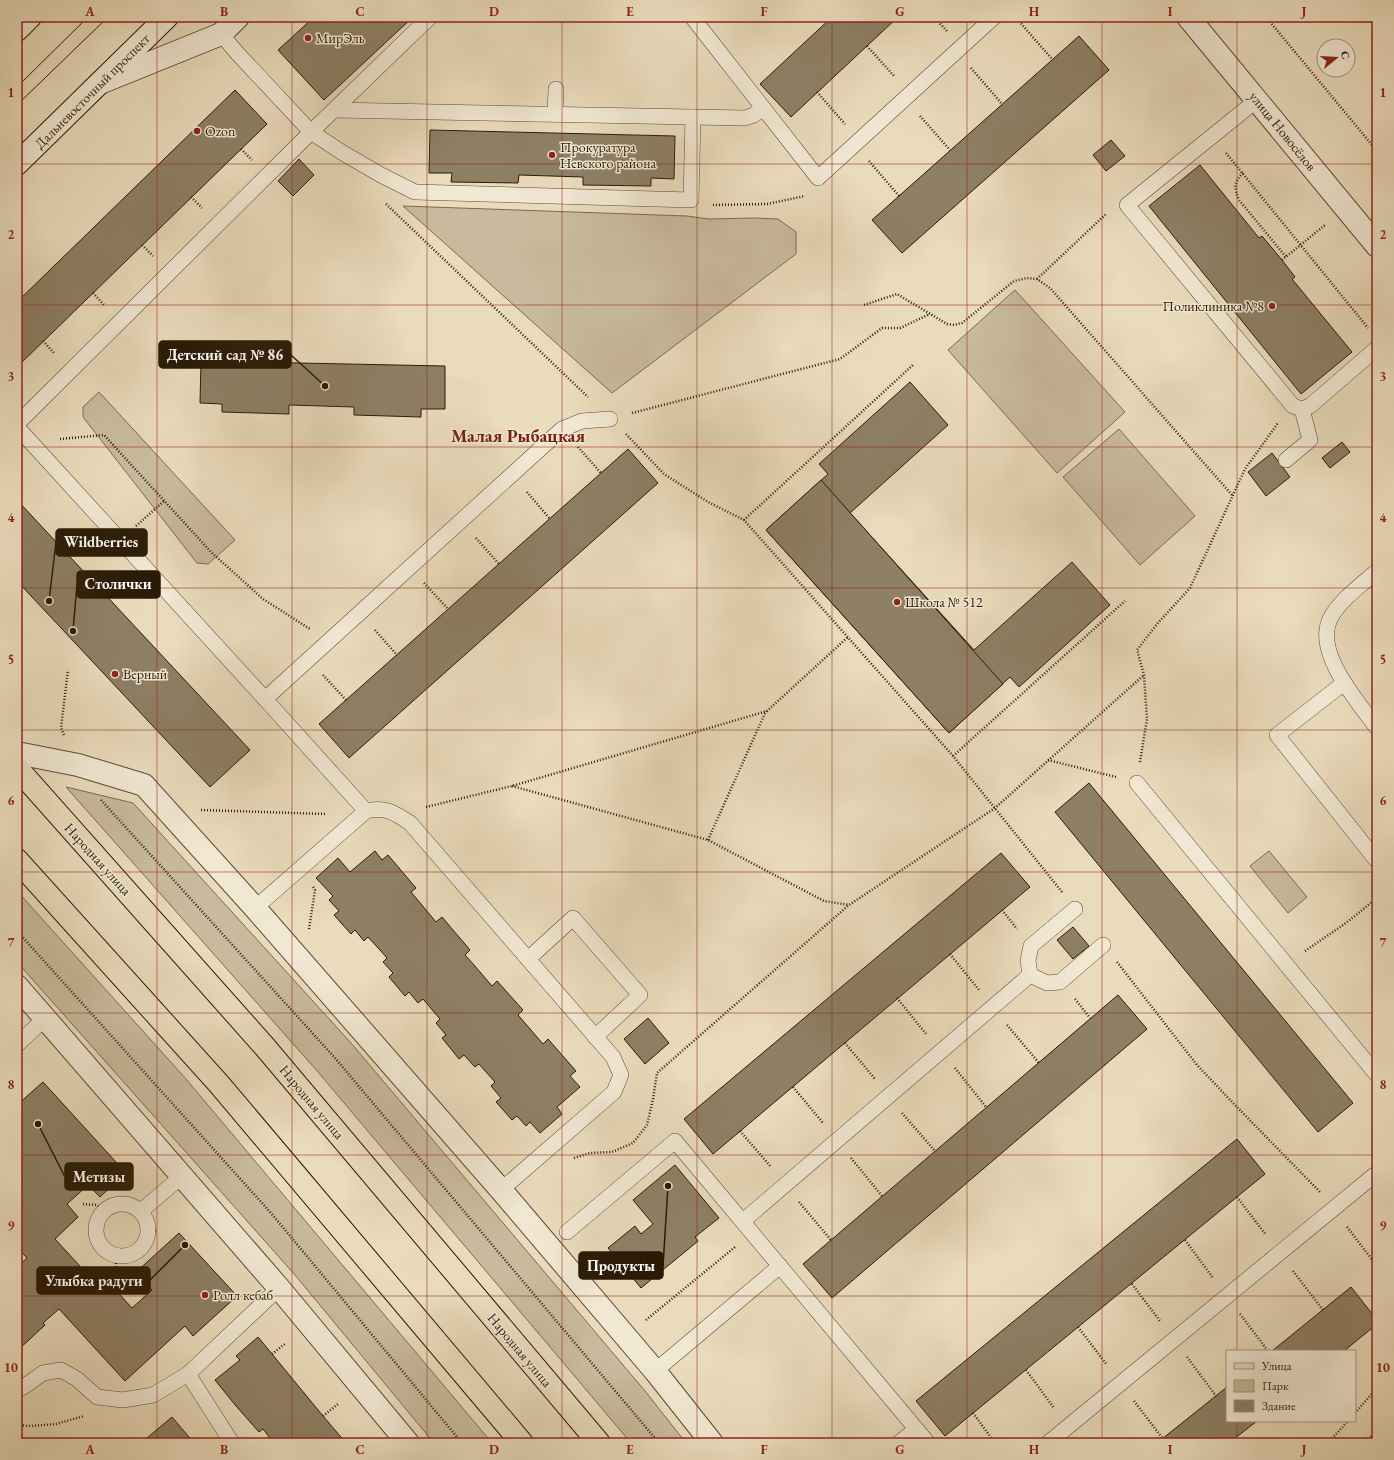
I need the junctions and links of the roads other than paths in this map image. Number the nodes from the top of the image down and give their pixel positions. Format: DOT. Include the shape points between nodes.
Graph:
graph roads {
  1 [pos="30,17"];
  2 [pos="167,17"];
  3 [pos="238,17"];
  4 [pos="430,17"];
  5 [pos="692,17"];
  6 [pos="994,17"];
  7 [pos="1188,17"];
  8 [pos="17,30"];
  9 [pos="221,34"];
  10 [pos="100,83"];
  11 [pos="556,89"];
  12 [pos="1257,100"];
  13 [pos="763,108"];
  14 [pos="334,110"];
  15 [pos="555,114"];
  16 [pos="693,117"];
  17 [pos="311,132"];
  18 [pos="17,164"];
  19 [pos="1377,246"];
  20 [pos="1377,348"];
  21 [pos="1298,408"];
  22 [pos="610,419"];
  23 [pos="17,425"];
  24 [pos="1286,460"];
  25 [pos="1377,571"];
  26 [pos="1344,683"];
  27 [pos="265,699"];
  28 [pos="1377,728"];
  29 [pos="17,753"];
  30 [pos="17,768"];
  31 [pos="1137,783"];
  32 [pos="366,811"];
  33 [pos="17,860"];
  34 [pos="1377,861"];
  35 [pos="255,908"];
  36 [pos="1075,909"];
  37 [pos="1103,945"];
  38 [pos="528,959"];
  39 [pos="1030,975"];
  40 [pos="17,986"];
  41 [pos="45,1018"];
  42 [pos="596,1037"];
  43 [pos="17,1045"];
  44 [pos="1377,1075"];
  45 [pos="1377,1173"];
  46 [pos="182,1176"];
  47 [pos="501,1190"];
  48 [pos="141,1211"];
  49 [pos="748,1227"];
  50 [pos="567,1232"];
  51 [pos="780,1266"];
  52 [pos="280,1288"];
  53 [pos="655,1371"];
  54 [pos="188,1374"];
  55 [pos="17,1390"];
  56 [pos="916,1429"];
  57 [pos="232,1443"];
  58 [pos="408,1443"];
  59 [pos="522,1443"];
  60 [pos="599,1443"];
  61 [pos="712,1443"];
  62 [pos="899,1443"];
  63 [pos="928,1443"];
  64 [pos="1048,1443"];
  1 -- 8 [label="street"];
  2 -- 10 [label="street, Дальневосточный проспект"];
  3 -- 9 [label="street"];
  4 -- 14 [label="lane"];
  5 -- 13 [label="lane"];
  6 -- 13 [label="lane" via="818,178"];
  7 -- 12 [label="street, улица Новосёлов"];
  9 -- 10 [label="street"];
  9 -- 17 [label="lane"];
  10 -- 18 [label="street, Дальневосточный проспект"];
  11 -- 15 [label="lane"];
  12 -- 19 [label="street, улица Новосёлов"];
  12 -- 21 [label="lane" via="1127,205"];
  13 -- 16 [label="lane" via="745,118"];
  14 -- 15 [label="lane"];
  14 -- 17 [label="lane"];
  15 -- 16 [label="lane"];
  16 -- 17 [label="lane" via="691,200 415,192 343,154"];
  17 -- 23 [label="lane"];
  20 -- 21 [label="lane" via="1310,406"];
  21 -- 24 [label="lane" via="1310,440"];
  22 -- 27 [label="lane" via="582,421 562,429"];
  23 -- 27 [label="lane"];
  25 -- 26 [label="lane" via="1343,602 1330,620 1326,638 1332,660"];
  26 -- 28 [label="lane"];
  26 -- 34 [label="lane" via="1277,735"];
  27 -- 32 [label="lane"];
  29 -- 35 [label="street" via="78,765 144,785"];
  30 -- 60 [label="main road, Народная улица" via="265,1046"];
  31 -- 44 [label="lane"];
  32 -- 35 [label="lane"];
  32 -- 38 [label="lane" via="378,808 397,814 410,823"];
  33 -- 59 [label="main road" via="224,1090"];
  35 -- 47 [label="street"];
  36 -- 39 [label="lane" via="1031,946 1028,960"];
  37 -- 39 [label="lane" via="1060,982 1047,983"];
  38 -- 42 [label="lane"];
  38 -- 42 [label="lane" via="573,918 589,936 640,995"];
  39 -- 49 [label="lane"];
  40 -- 41 [label="street"];
  41 -- 43 [label="lane"];
  41 -- 46 [label="street"];
  42 -- 47 [label="lane" via="613,1057 621,1075 614,1092"];
  45 -- 64 [label="lane"];
  46 -- 48 [label="lane"];
  46 -- 52 [label="street"];
  47 -- 53 [label="street"];
  48 -- 48 [label="lane" via="148,1223 149,1237 142,1249 130,1256 116,1257 104,1250 96,1238 96,1224 103,1212 115,1204 129,1204"];
  49 -- 50 [label="lane" via="675,1141"];
  49 -- 51 [label="lane"];
  51 -- 53 [label="lane"];
  51 -- 56 [label="lane"];
  52 -- 54 [label="lane"];
  52 -- 58 [label="street"];
  53 -- 61 [label="street"];
  54 -- 55 [label="lane" via="153,1394 123,1400 97,1397 62,1370 43,1373"];
  54 -- 57 [label="lane"];
  56 -- 62 [label="lane"];
  56 -- 63 [label="lane"];
}
